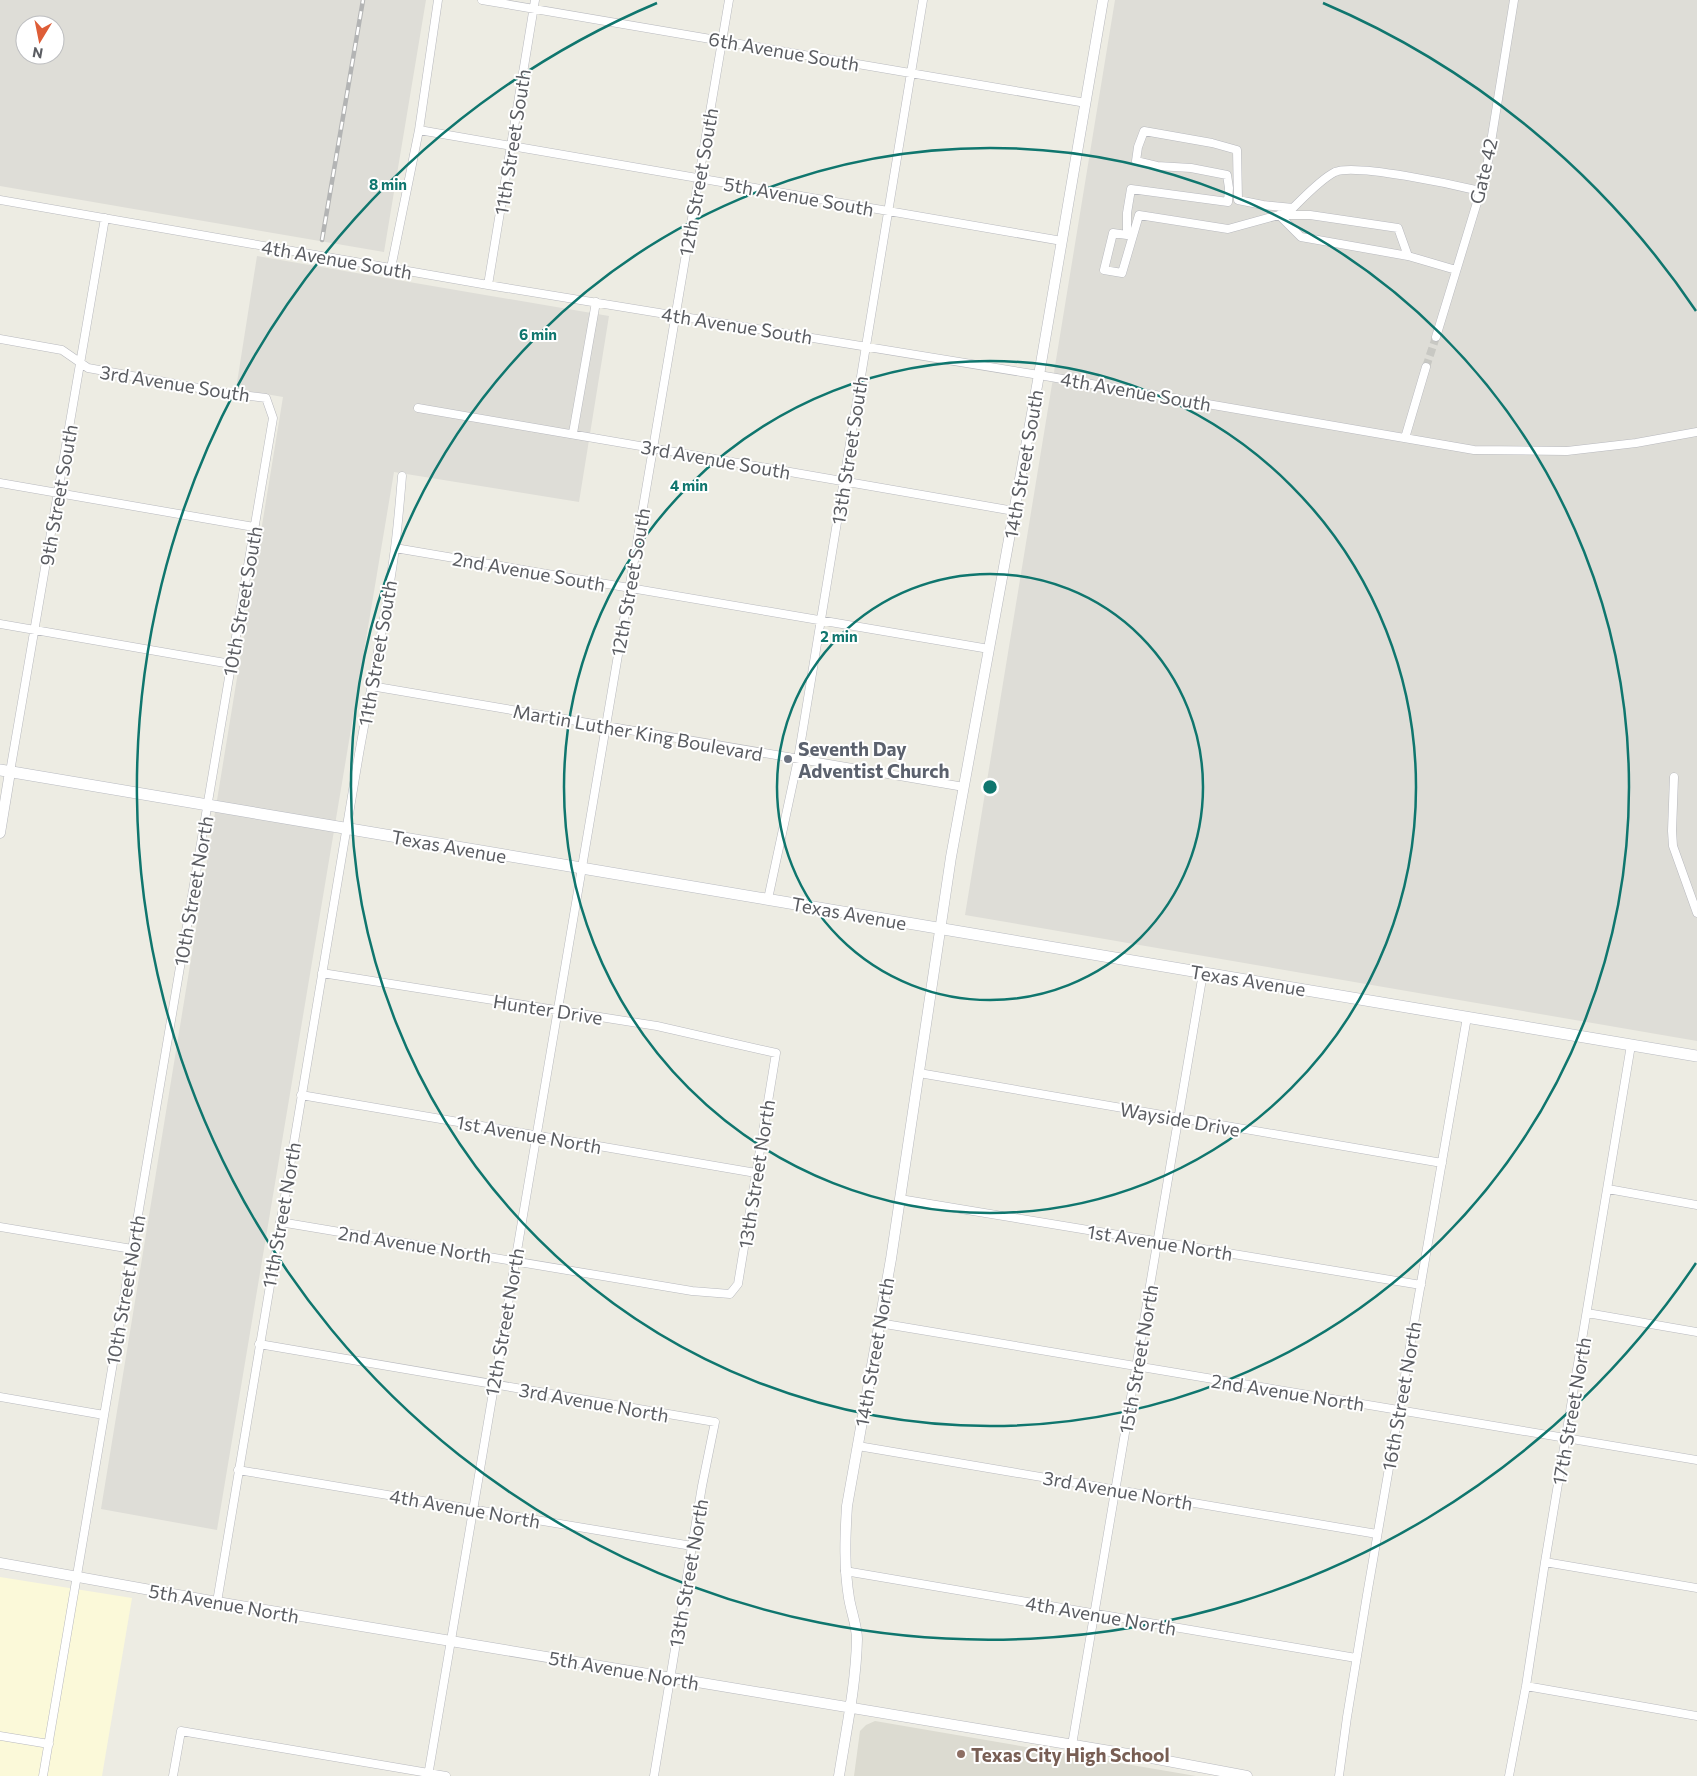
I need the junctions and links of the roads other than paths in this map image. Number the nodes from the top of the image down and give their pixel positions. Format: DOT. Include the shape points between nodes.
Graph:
graph roads {
  1 [pos="438,0"];
  2 [pos="482,0"];
  3 [pos="535,0"];
  4 [pos="729,0"];
  5 [pos="923,0"];
  6 [pos="1104,0"];
  7 [pos="1514,0"];
  8 [pos="534,9"];
  9 [pos="722,41"];
  10 [pos="911,73"];
  11 [pos="1086,103"];
  12 [pos="419,130"];
  13 [pos="511,146"];
  14 [pos="698,178"];
  15 [pos="1480,191"];
  16 [pos="0,200"];
  17 [pos="888,211"];
  18 [pos="1279,215"];
  19 [pos="105,218"];
  20 [pos="1062,241"];
  21 [pos="1408,256"];
  22 [pos="391,268"];
  23 [pos="1456,270"];
  24 [pos="488,285"];
  25 [pos="596,302"];
  26 [pos="675,315"];
  27 [pos="1436,337"];
  28 [pos="0,339"];
  29 [pos="866,346"];
  30 [pos="80,363"];
  31 [pos="1426,367"];
  32 [pos="1039,375"];
  33 [pos="266,398"];
  34 [pos="418,408"];
  35 [pos="1697,432"];
  36 [pos="573,434"];
  37 [pos="1405,438"];
  38 [pos="652,449"];
  39 [pos="402,476"];
  40 [pos="844,482"];
  41 [pos="0,483"];
  42 [pos="58,493"];
  43 [pos="1014,511"];
  44 [pos="254,527"];
  45 [pos="395,548"];
  46 [pos="629,588"];
  47 [pos="820,620"];
  48 [pos="0,624"];
  49 [pos="35,630"];
  50 [pos="989,649"];
  51 [pos="231,664"];
  52 [pos="370,686"];
  53 [pos="605,726"];
  54 [pos="798,759"];
  55 [pos="5,771"];
  56 [pos="1674,777"];
  57 [pos="964,787"];
  58 [pos="207,805"];
  59 [pos="346,828"];
  60 [pos="0,833"];
  61 [pos="581,868"];
  62 [pos="768,899"];
  63 [pos="1697,913"];
  64 [pos="941,929"];
  65 [pos="322,973"];
  66 [pos="1203,973"];
  67 [pos="557,1010"];
  68 [pos="1467,1016"];
  69 [pos="1631,1045"];
  70 [pos="773,1052"];
  71 [pos="1697,1056"];
  72 [pos="919,1073"];
  73 [pos="301,1095"];
  74 [pos="1178,1118"];
  75 [pos="536,1135"];
  76 [pos="1442,1163"];
  77 [pos="756,1173"];
  78 [pos="1608,1189"];
  79 [pos="900,1199"];
  80 [pos="1697,1204"];
  81 [pos="280,1222"];
  82 [pos="0,1227"];
  83 [pos="1157,1242"];
  84 [pos="132,1249"];
  85 [pos="515,1260"];
  86 [pos="1421,1285"];
  87 [pos="728,1294"];
  88 [pos="1587,1313"];
  89 [pos="879,1323"];
  90 [pos="1697,1332"];
  91 [pos="259,1344"];
  92 [pos="1136,1366"];
  93 [pos="494,1384"];
  94 [pos="0,1398"];
  95 [pos="1399,1410"];
  96 [pos="104,1416"];
  97 [pos="714,1429"];
  98 [pos="1566,1438"];
  99 [pos="858,1446"];
  100 [pos="1697,1460"];
  101 [pos="238,1470"];
  102 [pos="1115,1490"];
  103 [pos="473,1509"];
  104 [pos="1377,1534"];
  105 [pos="692,1546"];
  106 [pos="1545,1562"];
  107 [pos="0,1563"];
  108 [pos="845,1571"];
  109 [pos="77,1576"];
  110 [pos="1697,1588"];
  111 [pos="216,1602"];
  112 [pos="1094,1614"];
  113 [pos="450,1641"];
  114 [pos="1356,1658"];
  115 [pos="670,1678"];
  116 [pos="1526,1686"];
  117 [pos="850,1709"];
  118 [pos="1697,1716"];
  119 [pos="0,1736"];
  120 [pos="49,1744"];
  121 [pos="1072,1745"];
  122 [pos="428,1775"];
  123 [pos="43,1776"];
  124 [pos="173,1776"];
  125 [pos="446,1776"];
  126 [pos="654,1776"];
  127 [pos="839,1776"];
  128 [pos="1247,1776"];
  129 [pos="1339,1776"];
  130 [pos="1510,1776"];
  1 -- 12 [label="street"];
  2 -- 8 [label="street, 6th Avenue South"];
  3 -- 8 [label="street, 11th Street South"];
  4 -- 9 [label="street, 12th Street South"];
  5 -- 10 [label="street, 13th Street South"];
  6 -- 11 [label="street, 14th Street South"];
  7 -- 15 [label="street, Gate 42" via="1486,172"];
  8 -- 9 [label="street, 6th Avenue South"];
  8 -- 13 [label="street, 11th Street South"];
  9 -- 10 [label="street, 6th Avenue South"];
  9 -- 14 [label="street, 12th Street South"];
  10 -- 11 [label="street, 6th Avenue South"];
  10 -- 17 [label="street, 13th Street South"];
  11 -- 20 [label="street, 14th Street South"];
  12 -- 13 [label="street, 5th Avenue South"];
  12 -- 22 [label="street"];
  13 -- 14 [label="street, 5th Avenue South"];
  13 -- 24 [label="street, 11th Street South"];
  14 -- 17 [label="street, 5th Avenue South"];
  14 -- 26 [label="street, 12th Street South"];
  15 -- 18 [label="street" via="1371,170 1336,172 1308,192 1294,208 1263,205 1238,200 1238,150 1144,132 1136,162 1227,175 1228,202 1131,189 1127,236 1113,233 1104,270 1122,273 1140,215 1228,229"];
  15 -- 23 [label="street, Gate 42"];
  16 -- 19 [label="street, 4th Avenue South"];
  17 -- 20 [label="street, 5th Avenue South"];
  17 -- 29 [label="street, 13th Street South"];
  18 -- 21 [label="street" via="1301,237"];
  18 -- 21 [label="street" via="1310,215 1398,228"];
  19 -- 22 [label="street, 4th Avenue South"];
  19 -- 30 [label="street, 9th Street South"];
  20 -- 32 [label="street, 14th Street South"];
  21 -- 23 [label="street"];
  22 -- 24 [label="street, 4th Avenue South"];
  23 -- 27 [label="street, Gate 42"];
  24 -- 25 [label="street, 4th Avenue South"];
  25 -- 26 [label="street, 4th Avenue South"];
  25 -- 36 [label="street"];
  26 -- 29 [label="street, 4th Avenue South"];
  26 -- 38 [label="street, 12th Street South"];
  28 -- 30 [label="street, 3rd Avenue South" via="62,350"];
  29 -- 32 [label="street, 4th Avenue South"];
  29 -- 40 [label="street, 13th Street South"];
  30 -- 33 [label="street, 3rd Avenue South" via="88,368"];
  30 -- 42 [label="street, 9th Street South"];
  31 -- 37 [label="street"];
  32 -- 37 [label="street, 4th Avenue South"];
  32 -- 43 [label="street, 14th Street South"];
  33 -- 44 [label="street, 10th Street South" via="273,418"];
  34 -- 36 [label="street, 3rd Avenue South"];
  35 -- 37 [label="street, 4th Avenue South" via="1567,451 1474,450"];
  36 -- 38 [label="street, 3rd Avenue South"];
  38 -- 40 [label="street, 3rd Avenue South"];
  38 -- 46 [label="street, 12th Street South"];
  39 -- 45 [label="street, 11th Street South"];
  40 -- 43 [label="street, 3rd Avenue South"];
  40 -- 47 [label="street, 13th Street South"];
  41 -- 42 [label="street"];
  42 -- 44 [label="street"];
  42 -- 49 [label="street, 9th Street South"];
  43 -- 50 [label="street, 14th Street South"];
  44 -- 51 [label="street, 10th Street South"];
  45 -- 46 [label="street, 2nd Avenue South"];
  45 -- 52 [label="street, 11th Street South"];
  46 -- 47 [label="street, 2nd Avenue South"];
  46 -- 53 [label="street, 12th Street South"];
  47 -- 50 [label="street, 2nd Avenue South"];
  47 -- 54 [label="street, 13th Street South"];
  48 -- 49 [label="street"];
  49 -- 51 [label="street"];
  49 -- 55 [label="street, 9th Street South"];
  50 -- 57 [label="street, 14th Street South"];
  51 -- 58 [label="street, 10th Street South"];
  52 -- 53 [label="street, Martin Luther King Boulevard"];
  52 -- 59 [label="street, 11th Street South"];
  53 -- 54 [label="street, Martin Luther King Boulevard"];
  53 -- 61 [label="street, 12th Street South"];
  54 -- 57 [label="street, Martin Luther King Boulevard"];
  54 -- 62 [label="street, 13th Street South"];
  55 -- 58 [label="main road, Texas Avenue"];
  55 -- 60 [label="street"];
  56 -- 63 [label="street" via="1674,846"];
  57 -- 64 [label="street, 14th Street South"];
  58 -- 59 [label="main road, Texas Avenue"];
  58 -- 84 [label="street, 10th Street North"];
  59 -- 61 [label="main road, Texas Avenue"];
  59 -- 65 [label="street, 11th Street North"];
  61 -- 62 [label="main road, Texas Avenue"];
  61 -- 67 [label="street, 12th Street North"];
  62 -- 64 [label="main road, Texas Avenue"];
  64 -- 66 [label="main road, Texas Avenue"];
  64 -- 72 [label="street, 14th Street North"];
  65 -- 67 [label="street, Hunter Drive"];
  65 -- 73 [label="street, 11th Street North"];
  66 -- 68 [label="main road, Texas Avenue"];
  66 -- 74 [label="street, 15th Street North"];
  67 -- 70 [label="street, Hunter Drive" via="657,1026"];
  67 -- 75 [label="street, 12th Street North"];
  68 -- 69 [label="main road, Texas Avenue"];
  68 -- 76 [label="street, 16th Street North"];
  69 -- 71 [label="main road, Texas Avenue"];
  69 -- 78 [label="street, 17th Street North"];
  70 -- 77 [label="street, 13th Street North" via="776,1053"];
  72 -- 74 [label="street, Wayside Drive"];
  72 -- 79 [label="street, 14th Street North"];
  73 -- 75 [label="street, 1st Avenue North"];
  73 -- 81 [label="street, 11th Street North"];
  74 -- 76 [label="street, Wayside Drive"];
  74 -- 83 [label="street, 15th Street North"];
  75 -- 77 [label="street, 1st Avenue North"];
  75 -- 85 [label="street, 12th Street North"];
  76 -- 86 [label="street, 16th Street North"];
  77 -- 87 [label="street, 13th Street North" via="738,1284"];
  78 -- 80 [label="street"];
  78 -- 88 [label="street, 17th Street North"];
  79 -- 83 [label="street, 1st Avenue North"];
  79 -- 89 [label="street, 14th Street North"];
  81 -- 85 [label="street, 2nd Avenue North"];
  81 -- 91 [label="street, 11th Street North"];
  82 -- 84 [label="street"];
  83 -- 86 [label="street, 1st Avenue North"];
  83 -- 92 [label="street, 15th Street North"];
  84 -- 96 [label="street, 10th Street North"];
  85 -- 87 [label="street, 2nd Avenue North" via="692,1291"];
  85 -- 93 [label="street, 12th Street North"];
  86 -- 95 [label="street, 16th Street North"];
  88 -- 90 [label="street"];
  88 -- 98 [label="street, 17th Street North"];
  89 -- 92 [label="street, 2nd Avenue North"];
  89 -- 99 [label="street, 14th Street North"];
  91 -- 93 [label="street, 3rd Avenue North"];
  91 -- 101 [label="street, 11th Street North"];
  92 -- 95 [label="street, 2nd Avenue North"];
  92 -- 102 [label="street, 15th Street North"];
  93 -- 97 [label="street, 3rd Avenue North" via="716,1422"];
  93 -- 103 [label="street, 12th Street North"];
  94 -- 96 [label="street"];
  95 -- 98 [label="street, 2nd Avenue North"];
  95 -- 104 [label="street, 16th Street North"];
  96 -- 109 [label="street, 10th Street North"];
  97 -- 105 [label="street, 13th Street North"];
  98 -- 100 [label="street, 2nd Avenue North"];
  98 -- 106 [label="street, 17th Street North"];
  99 -- 102 [label="street, 3rd Avenue North"];
  99 -- 108 [label="street, 14th Street North" via="847,1506"];
  101 -- 103 [label="street, 4th Avenue North"];
  101 -- 111 [label="street, 11th Street North"];
  102 -- 104 [label="street, 3rd Avenue North"];
  102 -- 112 [label="street, 15th Street North"];
  103 -- 105 [label="street, 4th Avenue North"];
  103 -- 113 [label="street, 12th Street North"];
  104 -- 114 [label="street, 16th Street North"];
  105 -- 115 [label="street, 13th Street North"];
  106 -- 110 [label="street"];
  106 -- 116 [label="street, 17th Street North"];
  107 -- 109 [label="street, 5th Avenue North"];
  108 -- 112 [label="street, 4th Avenue North"];
  108 -- 117 [label="street, 14th Street North" via="857,1638"];
  109 -- 111 [label="street, 5th Avenue North"];
  109 -- 120 [label="street, 10th Street North"];
  111 -- 113 [label="street, 5th Avenue North"];
  112 -- 114 [label="street, 4th Avenue North"];
  112 -- 121 [label="street, 15th Street North"];
  113 -- 115 [label="street, 5th Avenue North"];
  113 -- 122 [label="street, 12th Street North"];
  114 -- 129 [label="street, 16th Street North"];
  115 -- 117 [label="street, 5th Avenue North"];
  115 -- 126 [label="street, 13th Street North"];
  116 -- 118 [label="street"];
  116 -- 130 [label="street, 17th Street North"];
  117 -- 121 [label="street, 5th Avenue North"];
  117 -- 127 [label="street, 14th Street North"];
  119 -- 120 [label="street"];
  120 -- 123 [label="street, 10th Street North"];
  121 -- 128 [label="street, 5th Avenue North"];
  122 -- 124 [label="street" via="181,1732"];
  122 -- 125 [label="street"];
}
